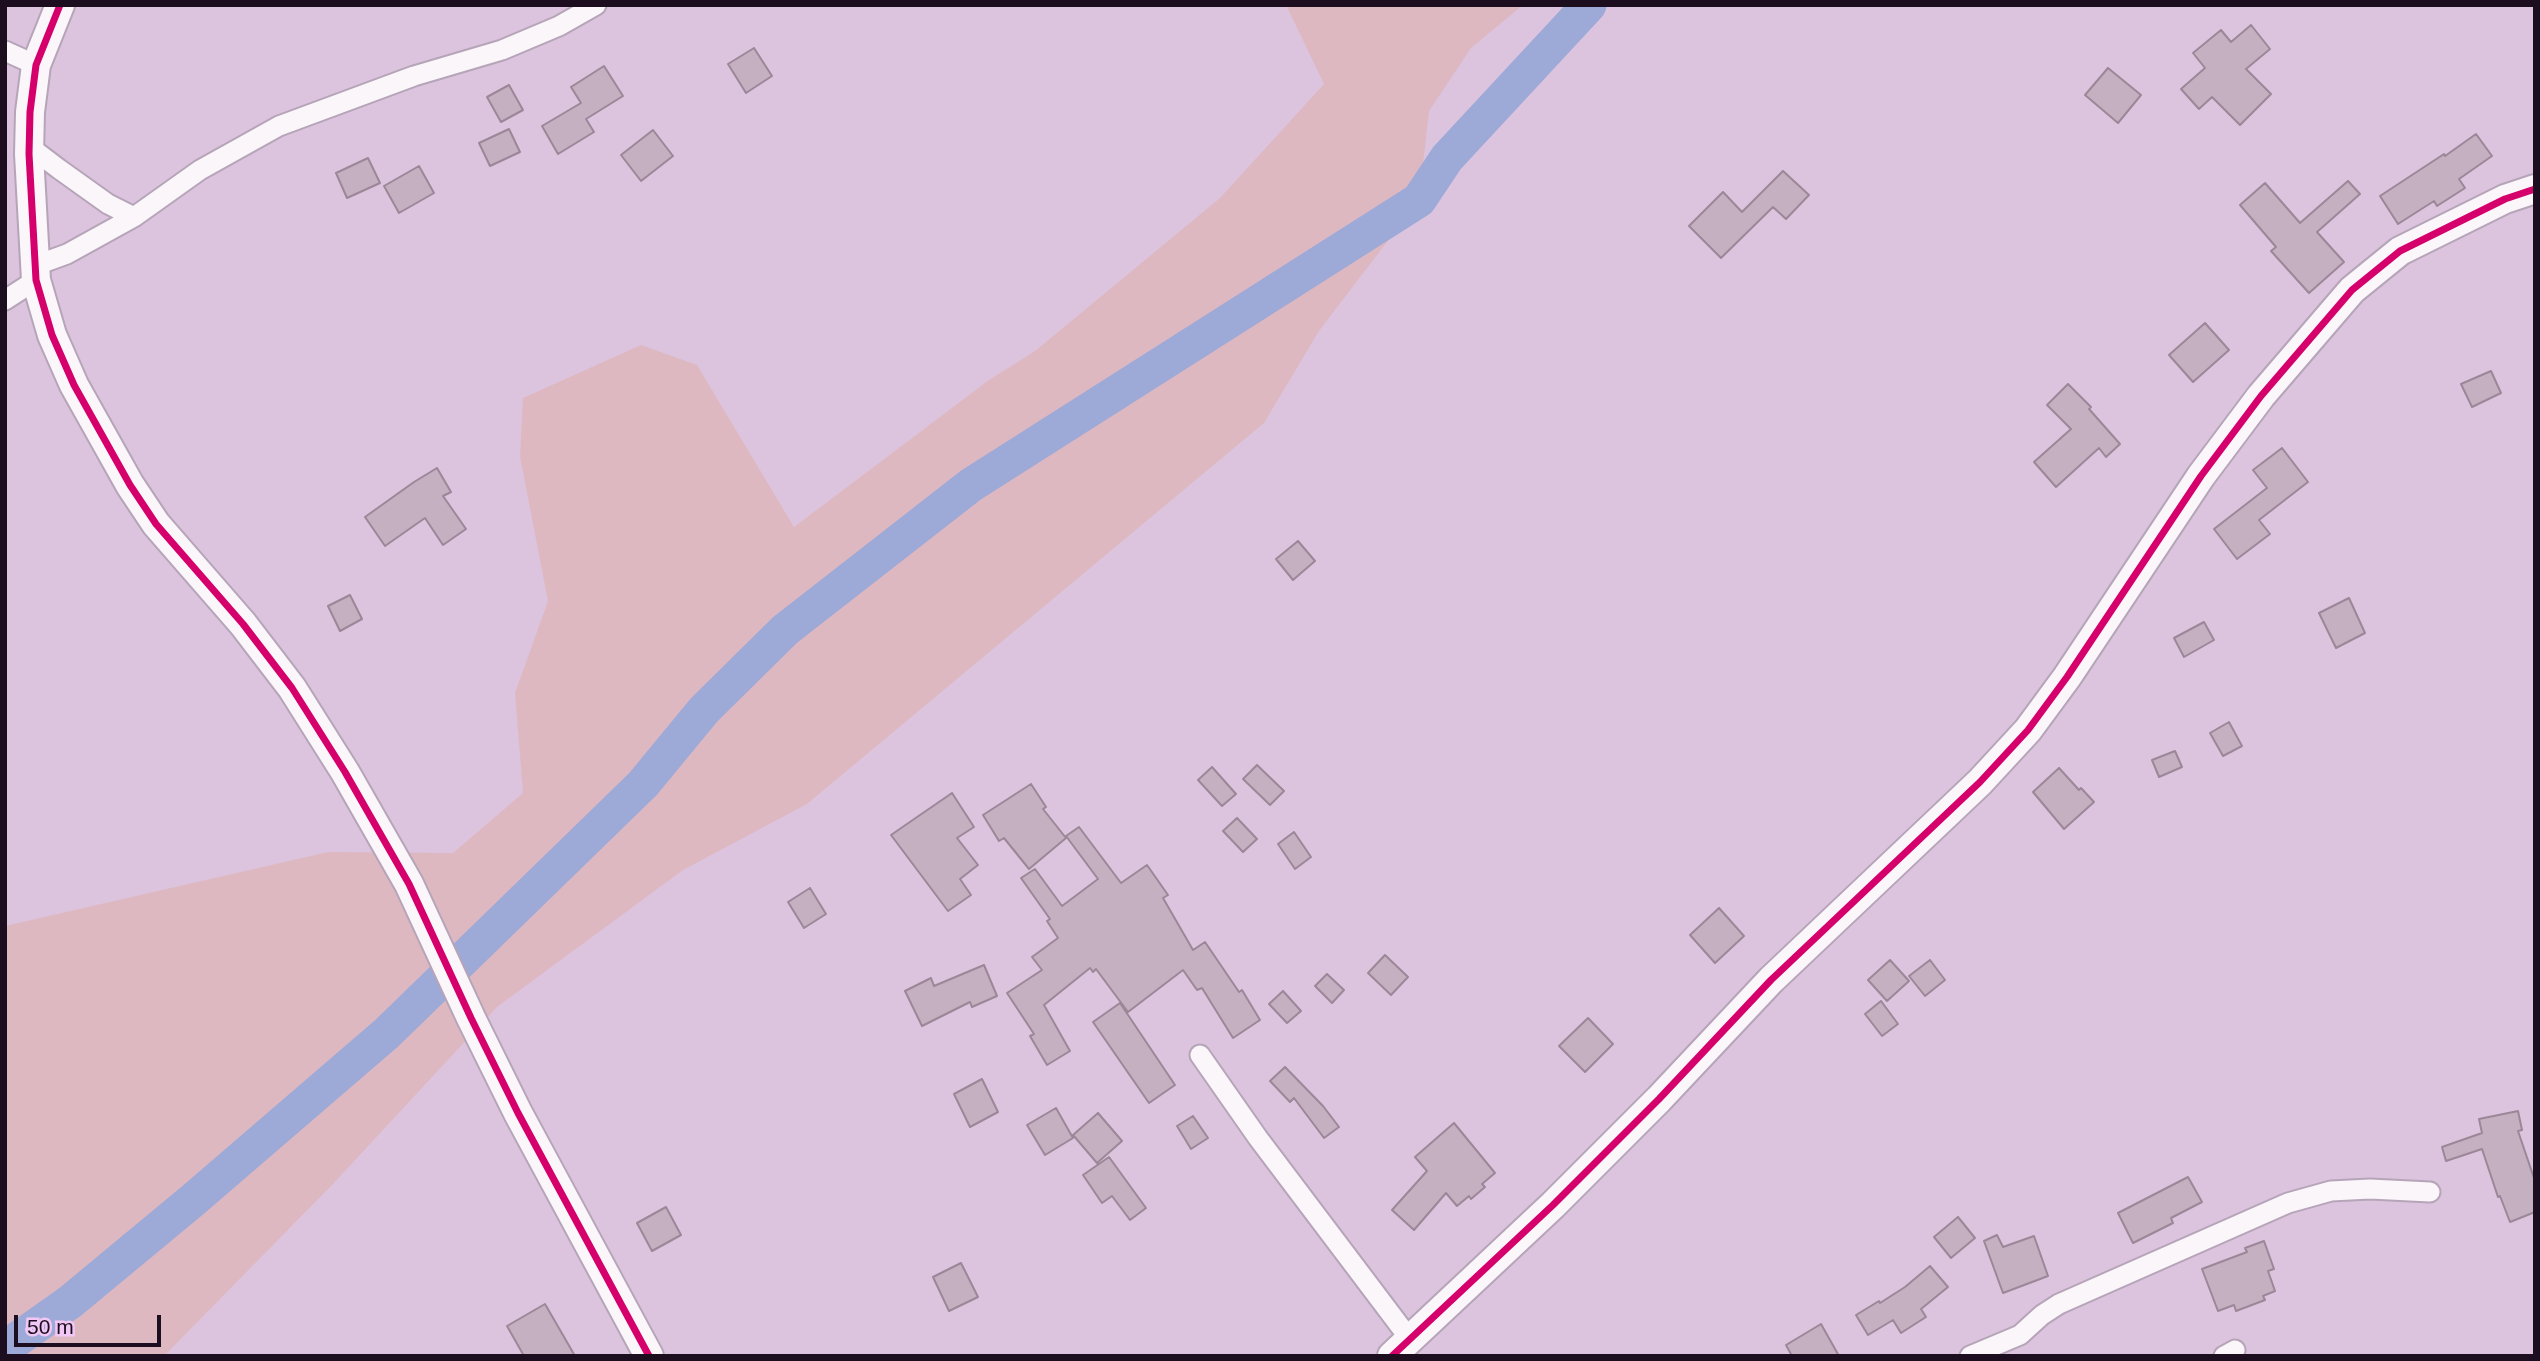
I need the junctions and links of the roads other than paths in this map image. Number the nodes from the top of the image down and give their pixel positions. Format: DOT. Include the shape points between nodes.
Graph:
graph roads {
  1 [pos="60,5"];
  2 [pos="596,5"];
  3 [pos="5,51"];
  4 [pos="36,65"];
  5 [pos="30,112"];
  6 [pos="2535,189"];
  7 [pos="134,217"];
  8 [pos="35,273"];
  9 [pos="5,300"];
  10 [pos="1200,1055"];
  11 [pos="2430,1192"];
  12 [pos="1401,1347"];
  13 [pos="638,1348"];
  14 [pos="1970,1356"];
  1 -- 4 [label="street"];
  2 -- 7 [label="street" via="502,50 414,76 279,126 200,170"];
  3 -- 4 [label="street"];
  4 -- 5 [label="street"];
  5 -- 7 [label="street" via="30,147 108,204"];
  5 -- 8 [label="street"];
  6 -- 12 [label="street" via="2400,251 2352,290 2269,386 2201,476 2028,730 1980,782 1771,980 1553,1205"];
  7 -- 8 [label="street"];
  8 -- 9 [label="street"];
  8 -- 13 [label="street" via="52,335 74,385 130,485 156,524 292,688 409,884 471,1018"];
  10 -- 12 [label="street"];
  11 -- 14 [label="street" via="2331,1191 2288,1203 2059,1304 2020,1335"];
}
